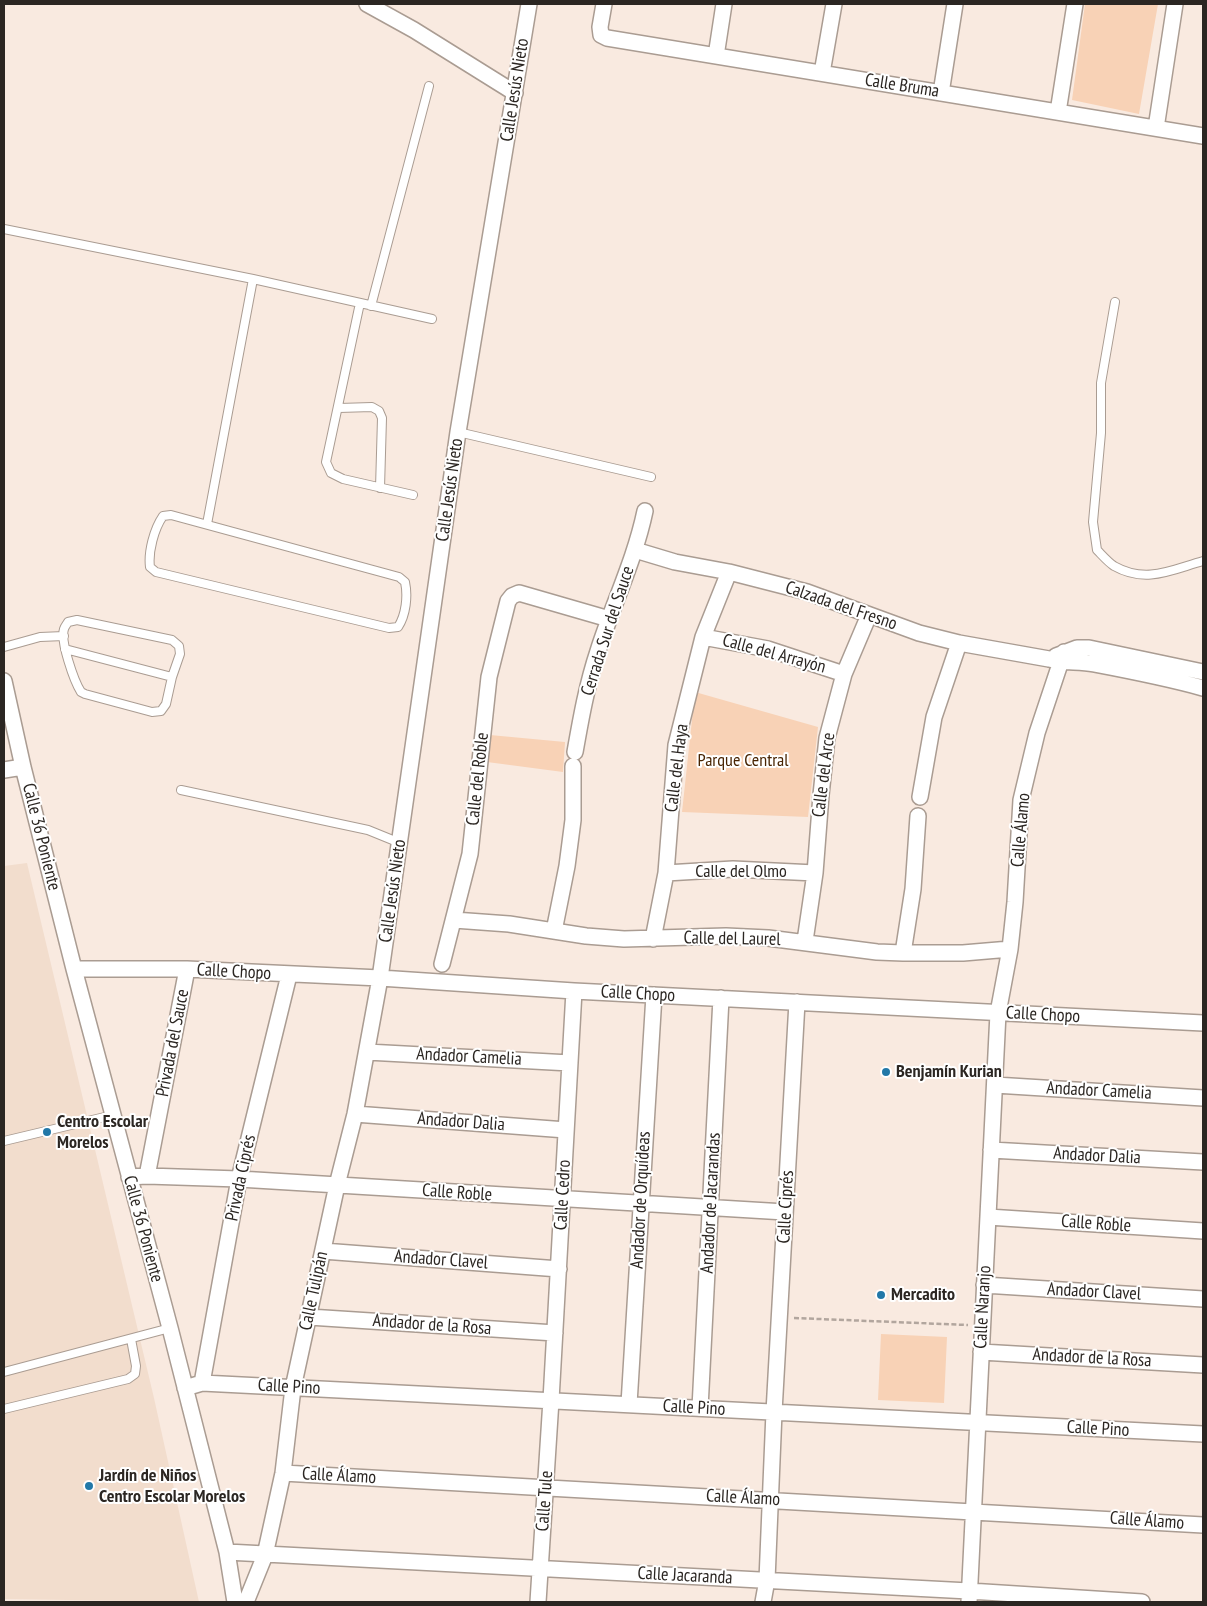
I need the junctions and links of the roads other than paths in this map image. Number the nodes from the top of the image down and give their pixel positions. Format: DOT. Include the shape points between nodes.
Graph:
graph roads {
  1 [pos="367,4"];
  2 [pos="529,4"];
  3 [pos="604,4"];
  4 [pos="724,4"];
  5 [pos="834,4"];
  6 [pos="955,4"];
  7 [pos="1074,4"];
  8 [pos="1175,4"];
  9 [pos="716,56"];
  10 [pos="822,73"];
  11 [pos="429,86"];
  12 [pos="515,93"];
  13 [pos="941,93"];
  14 [pos="1058,112"];
  15 [pos="1156,128"];
  16 [pos="1203,136"];
  17 [pos="4,229"];
  18 [pos="254,279"];
  19 [pos="1115,302"];
  20 [pos="360,303"];
  21 [pos="372,306"];
  22 [pos="432,319"];
  23 [pos="339,408"];
  24 [pos="458,432"];
  25 [pos="651,477"];
  26 [pos="380,488"];
  27 [pos="413,495"];
  28 [pos="646,511"];
  29 [pos="207,524"];
  30 [pos="635,550"];
  31 [pos="1203,561"];
  32 [pos="728,572"];
  33 [pos="869,614"];
  34 [pos="609,619"];
  35 [pos="64,636"];
  36 [pos="703,637"];
  37 [pos="959,643"];
  38 [pos="4,647"];
  39 [pos="65,649"];
  40 [pos="1058,658"];
  41 [pos="1203,672"];
  42 [pos="844,674"];
  43 [pos="172,678"];
  44 [pos="4,682"];
  45 [pos="1203,688"];
  46 [pos="23,768"];
  47 [pos="4,770"];
  48 [pos="181,790"];
  49 [pos="920,797"];
  50 [pos="918,816"];
  51 [pos="400,843"];
  52 [pos="666,872"];
  53 [pos="815,874"];
  54 [pos="454,920"];
  55 [pos="554,931"];
  56 [pos="654,939"];
  57 [pos="805,941"];
  58 [pos="1010,949"];
  59 [pos="903,953"];
  60 [pos="442,964"];
  61 [pos="74,969"];
  62 [pos="187,969"];
  63 [pos="289,975"];
  64 [pos="380,978"];
  65 [pos="574,991"];
  66 [pos="654,995"];
  67 [pos="720,998"];
  68 [pos="797,1002"];
  69 [pos="998,1013"];
  70 [pos="1203,1023"];
  71 [pos="367,1052"];
  72 [pos="570,1063"];
  73 [pos="995,1085"];
  74 [pos="1203,1098"];
  75 [pos="355,1114"];
  76 [pos="113,1115"];
  77 [pos="566,1130"];
  78 [pos="4,1141"];
  79 [pos="991,1150"];
  80 [pos="1203,1162"];
  81 [pos="147,1176"];
  82 [pos="129,1177"];
  83 [pos="239,1179"];
  84 [pos="338,1185"];
  85 [pos="563,1200"];
  86 [pos="641,1204"];
  87 [pos="710,1208"];
  88 [pos="785,1212"];
  89 [pos="988,1217"];
  90 [pos="1203,1231"];
  91 [pos="323,1251"];
  92 [pos="559,1268"];
  93 [pos="984,1285"];
  94 [pos="1203,1299"];
  95 [pos="309,1317"];
  96 [pos="170,1328"];
  97 [pos="555,1333"];
  98 [pos="131,1339"];
  99 [pos="981,1352"];
  100 [pos="1203,1365"];
  101 [pos="4,1372"];
  102 [pos="202,1383"];
  103 [pos="185,1388"];
  104 [pos="293,1388"];
  105 [pos="551,1400"];
  106 [pos="629,1404"];
  107 [pos="700,1408"];
  108 [pos="4,1409"];
  109 [pos="774,1412"];
  110 [pos="978,1422"];
  111 [pos="1203,1434"];
  112 [pos="283,1473"];
  113 [pos="546,1488"];
  114 [pos="770,1500"];
  115 [pos="973,1511"];
  116 [pos="1203,1525"];
  117 [pos="227,1552"];
  118 [pos="265,1555"];
  119 [pos="540,1568"];
  120 [pos="767,1580"];
  121 [pos="969,1597"];
  122 [pos="1077,1600"];
  123 [pos="235,1602"];
  124 [pos="246,1602"];
  125 [pos="538,1602"];
  126 [pos="763,1602"];
  127 [pos="1142,1602"];
  1 -- 12 [label="street"];
  2 -- 12 [label="street, Calle Jesús Nieto"];
  3 -- 9 [label="street, Calle Bruma" via="600,27 601,35 607,38"];
  4 -- 9 [label="street"];
  5 -- 10 [label="street"];
  6 -- 13 [label="street"];
  7 -- 14 [label="street"];
  8 -- 15 [label="street"];
  9 -- 10 [label="street, Calle Bruma"];
  10 -- 13 [label="street, Calle Bruma"];
  11 -- 21 [label="lane"];
  12 -- 24 [label="street, Calle Jesús Nieto"];
  13 -- 14 [label="street, Calle Bruma"];
  14 -- 15 [label="street, Calle Bruma"];
  15 -- 16 [label="street, Calle Bruma"];
  17 -- 18 [label="lane"];
  18 -- 20 [label="lane"];
  18 -- 29 [label="lane"];
  19 -- 31 [label="lane" via="1101,383 1101,433 1093,522 1097,550 1114,566 1140,575 1167,573"];
  20 -- 21 [label="lane"];
  20 -- 23 [label="lane"];
  21 -- 22 [label="lane"];
  23 -- 26 [label="lane" via="372,407 379,411 382,418"];
  23 -- 26 [label="lane" via="326,462 331,473"];
  24 -- 25 [label="lane"];
  24 -- 51 [label="street, Calle Jesús Nieto"];
  26 -- 27 [label="lane"];
  28 -- 30 [label="street, Cerrada Sur del Sauce"];
  29 -- 29 [label="lane" via="163,516 148,559 150,567 156,572 390,628 398,627 403,619 407,589 399,577"];
  30 -- 32 [label="street, Calzada del Fresno"];
  30 -- 34 [label="street, Cerrada Sur del Sauce"];
  32 -- 33 [label="street, Calzada del Fresno" via="807,592"];
  32 -- 36 [label="street, Calle del Haya"];
  33 -- 37 [label="street, Calzada del Fresno" via="919,633"];
  33 -- 42 [label="street, Calle del Arce"];
  34 -- 54 [label="street, Calle del Roble" via="519,593 508,601 489,677 470,854"];
  34 -- 55 [label="street, Cerrada Sur del Sauce" via="585,697 574,759 573,820"];
  35 -- 38 [label="lane" via="40,637"];
  35 -- 39 [label="lane"];
  35 -- 43 [label="lane" via="68,622 77,620 172,640 179,646 180,654"];
  36 -- 42 [label="street, Calle del Arrayón" via="768,649"];
  36 -- 52 [label="street, Calle del Haya" via="676,745"];
  37 -- 40 [label="street, Calzada del Fresno"];
  37 -- 49 [label="street" via="934,717"];
  39 -- 43 [label="lane"];
  39 -- 43 [label="lane" via="78,687 85,694 152,712 161,711 166,704"];
  40 -- 41 [label="street, Calzada del Fresno" via="1077,648 1089,648"];
  40 -- 45 [label="street, Calzada del Fresno" via="1124,669"];
  40 -- 58 [label="street, Calle Álamo" via="1021,800"];
  42 -- 53 [label="street, Calle del Arce" via="827,738"];
  44 -- 46 [label="street, Calle 36 Poniente"];
  46 -- 47 [label="street"];
  46 -- 61 [label="street, Calle 36 Poniente"];
  48 -- 51 [label="lane" via="368,830"];
  50 -- 59 [label="street" via="913,889"];
  51 -- 64 [label="street, Calle Jesús Nieto"];
  52 -- 53 [label="street, Calle del Olmo" via="733,869"];
  52 -- 56 [label="street, Calle del Haya"];
  53 -- 57 [label="street, Calle del Arce"];
  54 -- 55 [label="street, Calle del Laurel"];
  54 -- 60 [label="street, Calle del Roble"];
  55 -- 56 [label="street, Calle del Laurel"];
  56 -- 57 [label="street, Calle del Laurel" via="726,936"];
  57 -- 59 [label="street, Calle del Laurel"];
  58 -- 59 [label="street, Calle del Laurel"];
  58 -- 69 [label="street, Calle Álamo"];
  61 -- 62 [label="street, Calle Chopo"];
  61 -- 76 [label="street, Calle 36 Poniente"];
  62 -- 63 [label="street, Calle Chopo"];
  62 -- 81 [label="street, Privada del Sauce"];
  63 -- 64 [label="street, Calle Chopo"];
  63 -- 83 [label="street, Privada Ciprés"];
  64 -- 65 [label="street, Calle Chopo"];
  64 -- 71 [label="street, Calle Tulipán"];
  65 -- 66 [label="street, Calle Chopo"];
  65 -- 72 [label="street, Calle Cedro"];
  66 -- 67 [label="street, Calle Chopo"];
  66 -- 86 [label="street, Andador de Orquídeas"];
  67 -- 68 [label="street, Calle Chopo"];
  67 -- 87 [label="street, Andador de Jacarandas"];
  68 -- 69 [label="street, Calle Chopo"];
  68 -- 88 [label="street, Calle Ciprés"];
  69 -- 70 [label="street, Calle Chopo"];
  69 -- 73 [label="street, Calle Naranjo"];
  71 -- 72 [label="street, Andador Camelia"];
  71 -- 75 [label="street, Calle Tulipán"];
  72 -- 77 [label="street, Calle Cedro"];
  73 -- 74 [label="street, Andador Camelia"];
  73 -- 79 [label="street, Calle Naranjo"];
  75 -- 77 [label="street, Andador Dalia"];
  75 -- 84 [label="street, Calle Tulipán"];
  76 -- 78 [label="lane"];
  76 -- 82 [label="street, Calle 36 Poniente"];
  77 -- 85 [label="street, Calle Cedro"];
  79 -- 80 [label="street, Andador Dalia"];
  79 -- 89 [label="street, Calle Naranjo"];
  81 -- 82 [label="street, Calle Roble"];
  81 -- 83 [label="street, Calle Roble"];
  82 -- 96 [label="street, Calle 36 Poniente"];
  83 -- 84 [label="street, Calle Roble"];
  83 -- 102 [label="street, Privada Ciprés"];
  84 -- 85 [label="street, Calle Roble"];
  84 -- 91 [label="street, Calle Tulipán"];
  85 -- 86 [label="street, Calle Roble"];
  85 -- 92 [label="street, Calle Cedro"];
  86 -- 87 [label="street, Calle Roble"];
  86 -- 106 [label="street, Andador de Orquídeas"];
  87 -- 88 [label="street, Calle Roble"];
  87 -- 107 [label="street, Andador de Jacarandas"];
  88 -- 109 [label="street, Calle Ciprés"];
  89 -- 90 [label="street, Calle Roble"];
  89 -- 93 [label="street, Calle Naranjo"];
  91 -- 92 [label="street, Andador Clavel"];
  91 -- 95 [label="street, Calle Tulipán"];
  92 -- 97 [label="street, Calle Cedro"];
  93 -- 94 [label="street, Andador Clavel"];
  93 -- 99 [label="street, Calle Naranjo"];
  95 -- 97 [label="street, Andador de la Rosa"];
  95 -- 104 [label="street, Calle Tulipán"];
  96 -- 98 [label="lane"];
  96 -- 103 [label="street, Calle 36 Poniente"];
  97 -- 105 [label="street, Calle Cedro"];
  98 -- 101 [label="lane"];
  98 -- 108 [label="lane" via="136,1366 135,1374 128,1379"];
  99 -- 100 [label="street, Andador de la Rosa"];
  99 -- 110 [label="street, Calle Naranjo"];
  102 -- 103 [label="street, Calle Pino"];
  102 -- 104 [label="street, Calle Pino"];
  103 -- 117 [label="street, Calle 36 Poniente"];
  104 -- 105 [label="street, Calle Pino"];
  104 -- 112 [label="street, Calle Tulipán"];
  105 -- 106 [label="street, Calle Pino"];
  105 -- 113 [label="street, Calle Tule"];
  106 -- 107 [label="street, Calle Pino"];
  107 -- 109 [label="street, Calle Pino"];
  109 -- 110 [label="street, Calle Pino"];
  109 -- 114 [label="street, Calle Ciprés"];
  110 -- 111 [label="street, Calle Pino"];
  110 -- 115 [label="street, Calle Naranjo"];
  112 -- 113 [label="street, Calle Álamo"];
  112 -- 118 [label="street, Calle Tulipán"];
  113 -- 114 [label="street, Calle Álamo"];
  113 -- 119 [label="street, Calle Tule"];
  114 -- 115 [label="street, Calle Álamo"];
  114 -- 120 [label="street, Calle Ciprés"];
  115 -- 116 [label="street, Calle Álamo"];
  115 -- 121 [label="street, Calle Naranjo"];
  117 -- 118 [label="street, Calle Jacaranda"];
  117 -- 123 [label="street, Calle 36 Poniente"];
  118 -- 119 [label="street, Calle Jacaranda"];
  118 -- 124 [label="street, Calle Tulipán"];
  119 -- 120 [label="street, Calle Jacaranda"];
  119 -- 125 [label="street, Calle Tule"];
  120 -- 121 [label="street, Calle Jacaranda"];
  120 -- 126 [label="street, Calle Ciprés"];
  121 -- 122 [label="street, Calle Jacaranda"];
  122 -- 127 [label="street, Calle Jacaranda"];
}
